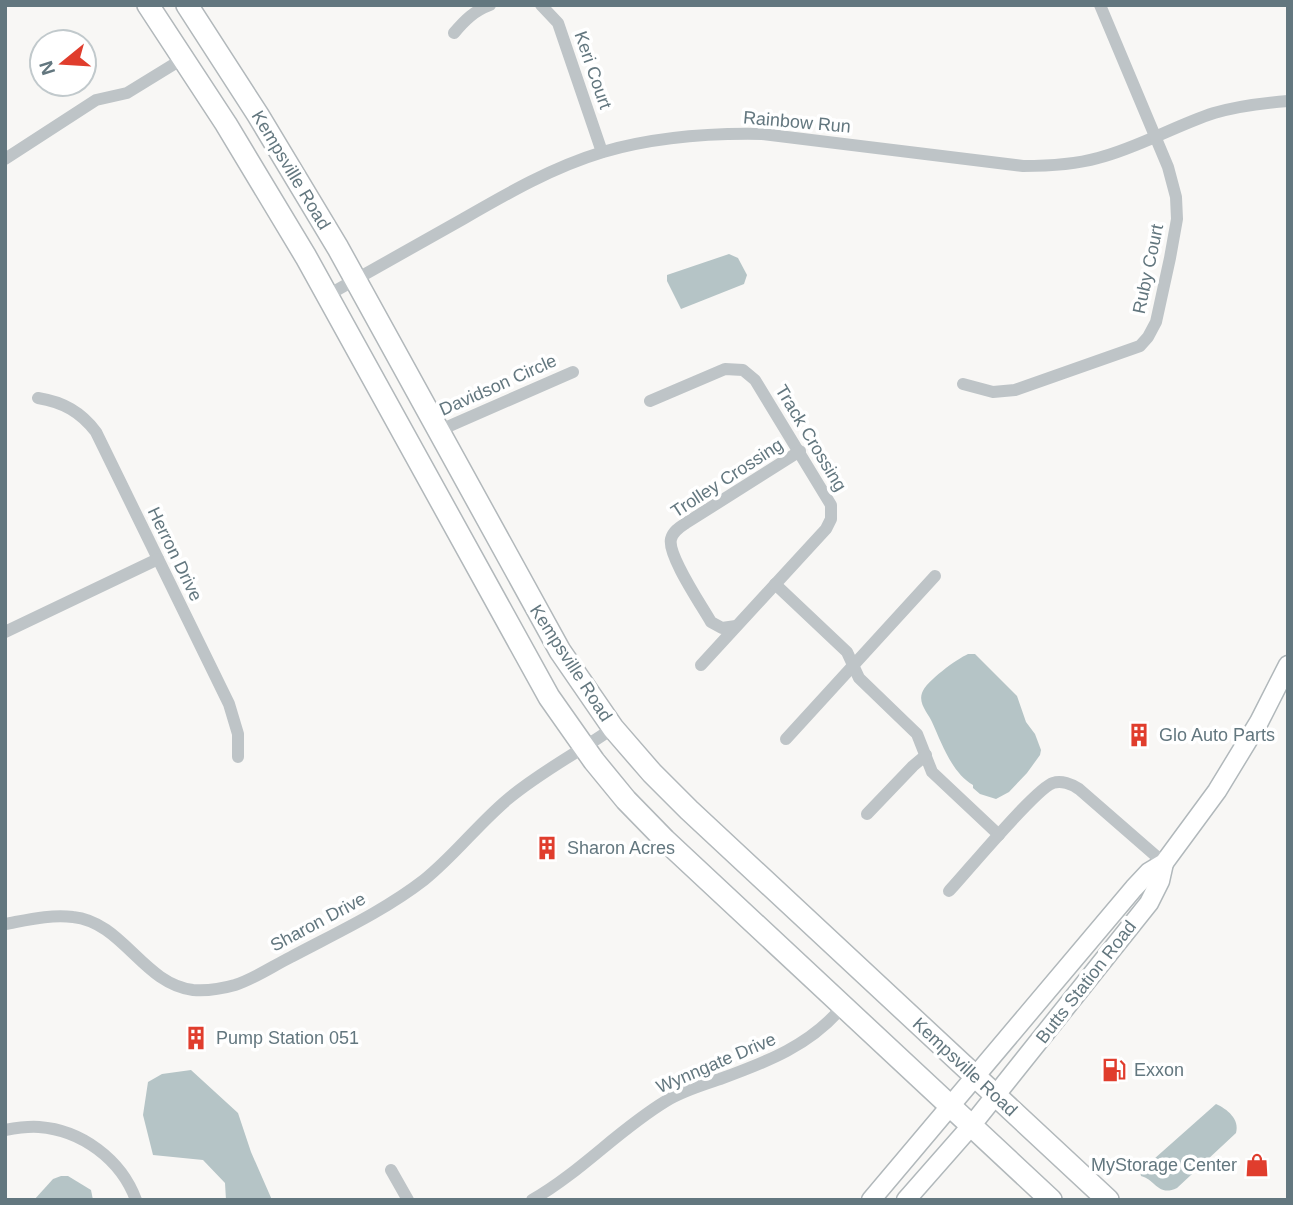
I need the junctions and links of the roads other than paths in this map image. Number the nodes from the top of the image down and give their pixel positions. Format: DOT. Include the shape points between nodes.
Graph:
graph roads {
  1 [pos="148,5"];
  2 [pos="187,5"];
  3 [pos="490,5"];
  4 [pos="541,5"];
  5 [pos="1100,5"];
  6 [pos="454,33"];
  7 [pos="184,58"];
  8 [pos="1288,102"];
  9 [pos="1156,137"];
  10 [pos="602,152"];
  11 [pos="5,159"];
  12 [pos="356,280"];
  13 [pos="328,295"];
  14 [pos="573,372"];
  15 [pos="963,384"];
  16 [pos="38,398"];
  17 [pos="649,401"];
  18 [pos="438,431"];
  19 [pos="800,452"];
  20 [pos="158,559"];
  21 [pos="935,576"];
  22 [pos="775,584"];
  23 [pos="737,626"];
  24 [pos="5,632"];
  25 [pos="1288,664"];
  26 [pos="701,665"];
  27 [pos="853,666"];
  28 [pos="613,728"];
  29 [pos="786,739"];
  30 [pos="584,748"];
  31 [pos="926,755"];
  32 [pos="238,757"];
  33 [pos="867,814"];
  34 [pos="999,835"];
  35 [pos="1164,863"];
  36 [pos="949,891"];
  37 [pos="5,924"];
  38 [pos="843,1006"];
  39 [pos="975,1077"];
  40 [pos="996,1096"];
  41 [pos="951,1107"];
  42 [pos="971,1126"];
  43 [pos="5,1130"];
  44 [pos="391,1170"];
  45 [pos="136,1200"];
  46 [pos="408,1200"];
  47 [pos="533,1200"];
  48 [pos="872,1200"];
  49 [pos="906,1200"];
  50 [pos="1051,1200"];
  51 [pos="1108,1200"];
  1 -- 7 [label="main road, Kempsville Road"];
  2 -- 12 [label="main road, Kempsville Road"];
  3 -- 6 [label="street" via="466,18"];
  4 -- 10 [label="street, Keri Court" via="558,23"];
  5 -- 9 [label="street, Ruby Court"];
  7 -- 11 [label="street" via="127,93 96,100"];
  7 -- 13 [label="main road, Kempsville Road"];
  8 -- 9 [label="street, Rainbow Run" via="1214,113"];
  9 -- 10 [label="street, Rainbow Run" via="1099,158 1056,166 1023,166 762,134 680,136"];
  9 -- 15 [label="street, Ruby Court" via="1174,187 1177,219 1149,337 1123,354 1015,390 993,392"];
  10 -- 12 [label="street, Rainbow Run" via="524,184"];
  12 -- 13 [label="street, Rainbow Run"];
  12 -- 18 [label="main road, Kempsville Road"];
  13 -- 30 [label="main road, Kempsville Road" via="536,677"];
  14 -- 18 [label="street, Davidson Circle"];
  16 -- 20 [label="street, Herron Drive" via="74,410 96,432"];
  17 -- 19 [label="street, Track Crossing" via="725,369 743,370 755,380"];
  18 -- 28 [label="main road, Kempsville Road" via="560,651"];
  19 -- 22 [label="street, Track Crossing" via="829,499 831,519"];
  19 -- 23 [label="street, Trolley Crossing" via="686,523 671,539 672,552 711,622 722,628"];
  20 -- 24 [label="street"];
  20 -- 32 [label="street, Herron Drive" via="229,704 238,734"];
  21 -- 27 [label="street"];
  22 -- 23 [label="street, Track Crossing"];
  22 -- 27 [label="street" via="847,652"];
  23 -- 26 [label="street, Track Crossing"];
  25 -- 35 [label="main road, Butts Station Road" via="1235,766"];
  27 -- 29 [label="street"];
  27 -- 31 [label="street" via="859,678 917,734"];
  28 -- 30 [label="street, Sharon Drive"];
  28 -- 39 [label="main road, Kempsville Road" via="690,810"];
  30 -- 37 [label="street, Sharon Drive" via="509,799 422,881 360,921 238,984 210,990 175,985 87,920 57,916"];
  30 -- 38 [label="main road, Kempsville Road" via="666,841"];
  31 -- 33 [label="street"];
  31 -- 34 [label="street" via="932,772"];
  34 -- 35 [label="street" via="1045,788 1066,783 1079,789"];
  34 -- 36 [label="street"];
  35 -- 39 [label="main road, Butts Station Road" via="1149,872"];
  35 -- 40 [label="main road, Butts Station Road" via="1149,903"];
  38 -- 41 [label="main road, Kempsville Road"];
  38 -- 47 [label="street, Wynngate Drive" via="829,1023 790,1050 667,1100"];
  39 -- 40 [label="main road, Kempsville Road"];
  39 -- 41 [label="main road, Butts Station Road"];
  40 -- 42 [label="main road, Butts Station Road"];
  40 -- 51 [label="main road, Kempsville Road"];
  41 -- 42 [label="main road, Kempsville Road"];
  41 -- 48 [label="main road, Butts Station Road"];
  42 -- 49 [label="main road, Butts Station Road"];
  42 -- 50 [label="main road, Kempsville Road"];
  43 -- 45 [label="street" via="40,1127 74,1135 104,1153"];
  44 -- 46 [label="street"];
}
